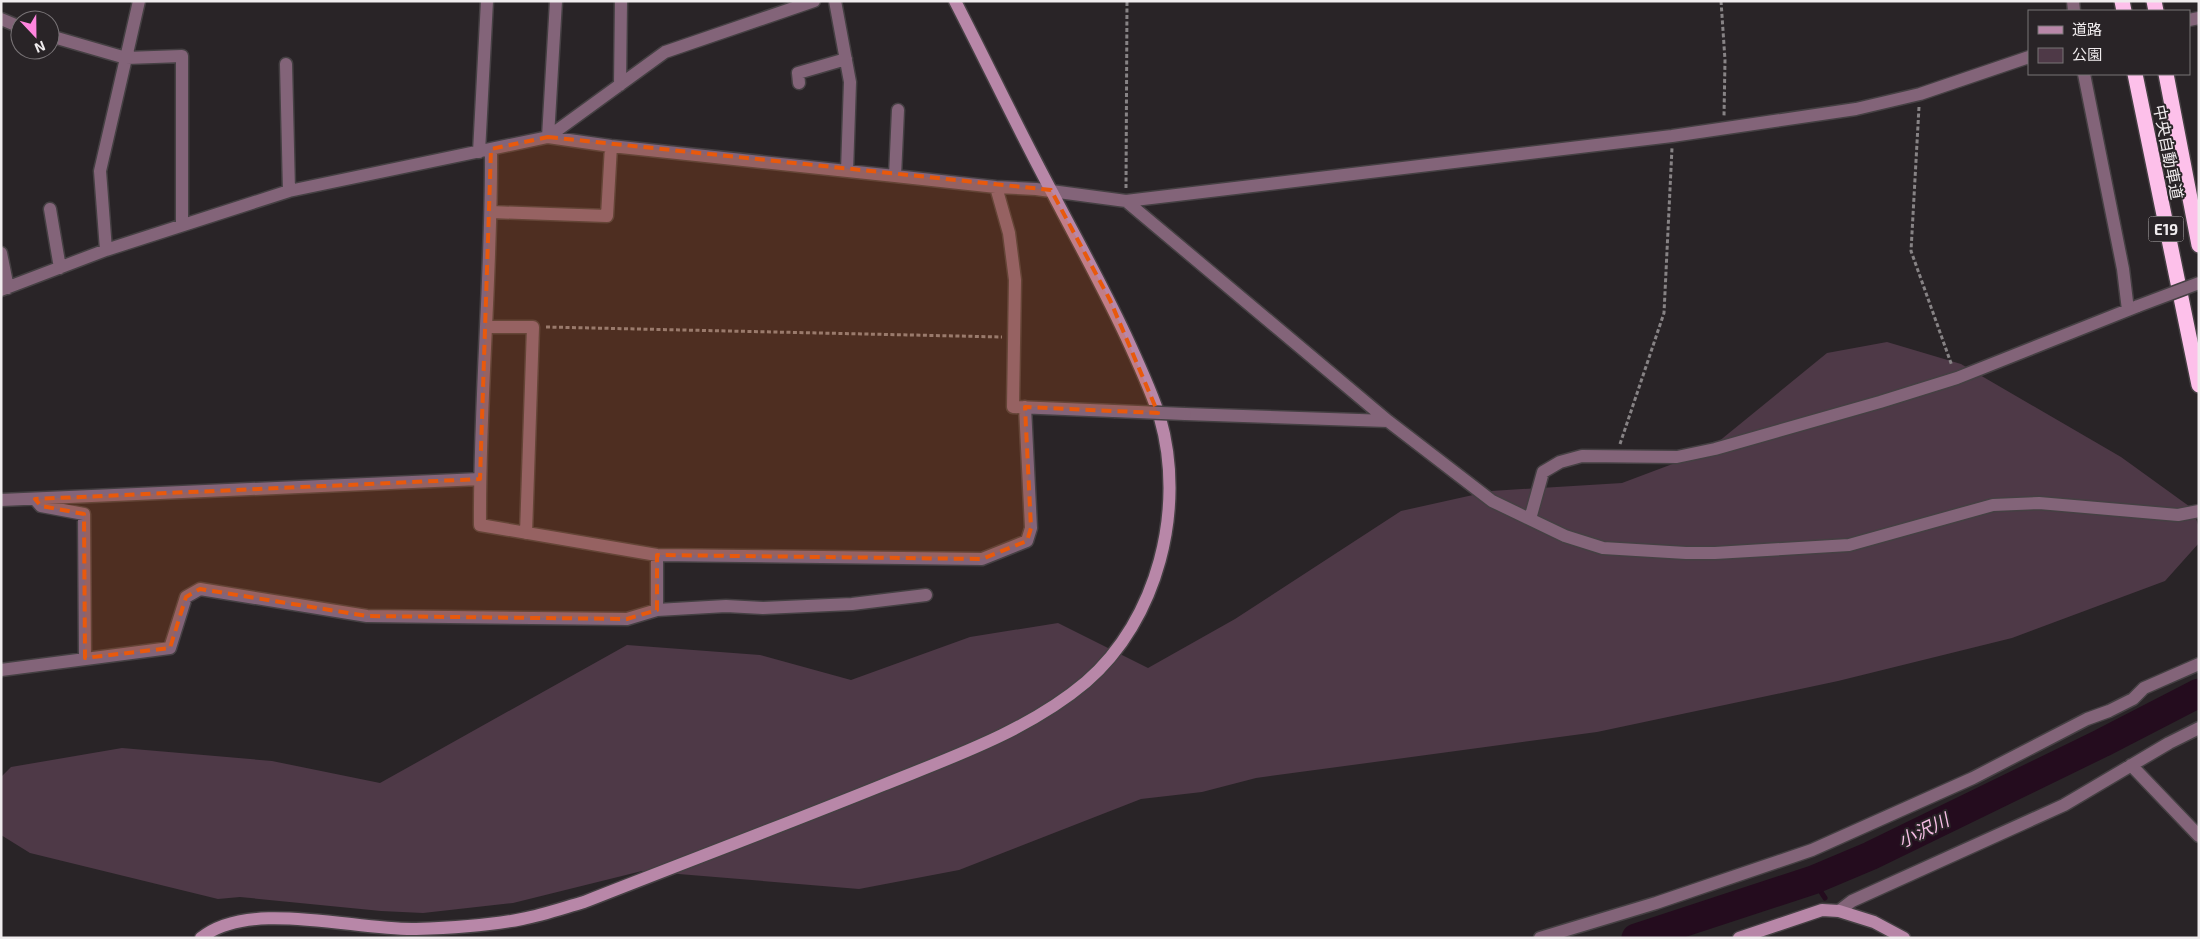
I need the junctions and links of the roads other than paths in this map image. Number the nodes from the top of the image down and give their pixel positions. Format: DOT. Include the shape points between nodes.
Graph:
graph roads {
  1 [pos="139,1"];
  2 [pos="487,1"];
  3 [pos="556,1"];
  4 [pos="621,1"];
  5 [pos="814,1"];
  6 [pos="835,1"];
  7 [pos="955,1"];
  8 [pos="60,39"];
  9 [pos="126,58"];
  10 [pos="2028,58"];
  11 [pos="846,59"];
  12 [pos="286,64"];
  13 [pos="2084,75"];
  14 [pos="2135,75"];
  15 [pos="2166,75"];
  16 [pos="799,83"];
  17 [pos="620,86"];
  18 [pos="898,110"];
  19 [pos="548,137"];
  20 [pos="611,146"];
  21 [pos="485,150"];
  22 [pos="846,171"];
  23 [pos="895,176"];
  24 [pos="996,187"];
  25 [pos="1051,190"];
  26 [pos="289,191"];
  27 [pos="1126,201"];
  28 [pos="50,209"];
  29 [pos="491,212"];
  30 [pos="182,224"];
  31 [pos="2199,245"];
  32 [pos="106,250"];
  33 [pos="1,253"];
  34 [pos="60,268"];
  35 [pos="2199,283"];
  36 [pos="5,289"];
  37 [pos="2133,308"];
  38 [pos="486,327"];
  39 [pos="2199,385"];
  40 [pos="1025,407"];
  41 [pos="1388,421"];
  42 [pos="480,479"];
  43 [pos="35,499"];
  44 [pos="1,500"];
  45 [pos="2199,511"];
  46 [pos="1530,519"];
  47 [pos="526,533"];
  48 [pos="657,555"];
  49 [pos="926,595"];
  50 [pos="658,610"];
  51 [pos="85,658"];
  52 [pos="2199,664"];
  53 [pos="1,670"];
  54 [pos="2199,728"];
  55 [pos="2131,765"];
  56 [pos="2199,836"];
  57 [pos="1839,911"];
  58 [pos="1769,934"];
  59 [pos="201,938"];
  60 [pos="1540,938"];
  61 [pos="1739,938"];
  62 [pos="1904,938"];
  1 -- 9 [label="street"];
  2 -- 21 [label="street"];
  3 -- 19 [label="street"];
  4 -- 17 [label="street"];
  5 -- 17 [label="street" via="665,52"];
  6 -- 11 [label="street"];
  7 -- 25 [label="street"];
  8 -- 9 [label="street"];
  9 -- 30 [label="street" via="182,56"];
  9 -- 32 [label="street" via="100,171"];
  10 -- 27 [label="street" via="1920,94 1856,110 1672,136"];
  11 -- 16 [label="street" via="798,73"];
  11 -- 22 [label="street" via="850,82"];
  12 -- 26 [label="street"];
  13 -- 37 [label="street"];
  14 -- 39 [label="highway, 中央自動車道 / E19"];
  15 -- 31 [label="highway, 中央自動車道 / E19"];
  17 -- 19 [label="street"];
  18 -- 23 [label="street"];
  19 -- 20 [label="street"];
  19 -- 21 [label="street"];
  20 -- 22 [label="street"];
  20 -- 29 [label="street" via="607,216"];
  21 -- 26 [label="street"];
  21 -- 29 [label="street"];
  22 -- 23 [label="street"];
  23 -- 24 [label="street"];
  24 -- 25 [label="street"];
  24 -- 40 [label="street" via="1009,234 1014,280 1014,407"];
  25 -- 27 [label="street"];
  25 -- 59 [label="street" via="1110,300 1150,389 1160,419 1169,468 1164,542 1144,605 1121,643 1087,680 1047,710 976,747 584,902 522,919 457,927 413,929 255,918 211,930"];
  26 -- 30 [label="street"];
  27 -- 41 [label="street"];
  28 -- 34 [label="street"];
  29 -- 38 [label="street"];
  30 -- 32 [label="street"];
  32 -- 34 [label="street"];
  33 -- 36 [label="street"];
  34 -- 36 [label="street"];
  35 -- 37 [label="street, bridge"];
  37 -- 46 [label="street" via="1957,378 1716,448 1677,457 1582,456 1560,462 1543,472"];
  38 -- 42 [label="street"];
  38 -- 47 [label="street" via="534,327"];
  40 -- 41 [label="street, bridge"];
  40 -- 48 [label="street" via="1031,528 1027,541 982,559"];
  41 -- 46 [label="street" via="1492,502"];
  42 -- 43 [label="street"];
  42 -- 47 [label="street" via="480,525"];
  43 -- 44 [label="street"];
  43 -- 51 [label="street" via="41,506 84,514"];
  45 -- 46 [label="street" via="2178,516 2038,503 1993,505 1849,545 1715,553 1603,548 1565,536"];
  47 -- 48 [label="street"];
  48 -- 50 [label="street"];
  49 -- 50 [label="street" via="852,604"];
  50 -- 51 [label="street" via="627,620 367,616 200,589 186,597 170,648"];
  51 -- 53 [label="street"];
  52 -- 60 [label="street" via="2144,688 2133,699 1973,778 1812,850"];
  54 -- 55 [label="street"];
  55 -- 56 [label="street"];
  55 -- 57 [label="street" via="2064,805 1852,900"];
  57 -- 58 [label="street" via="1822,910"];
  57 -- 62 [label="street" via="1874,922"];
  58 -- 61 [label="street"];
}
